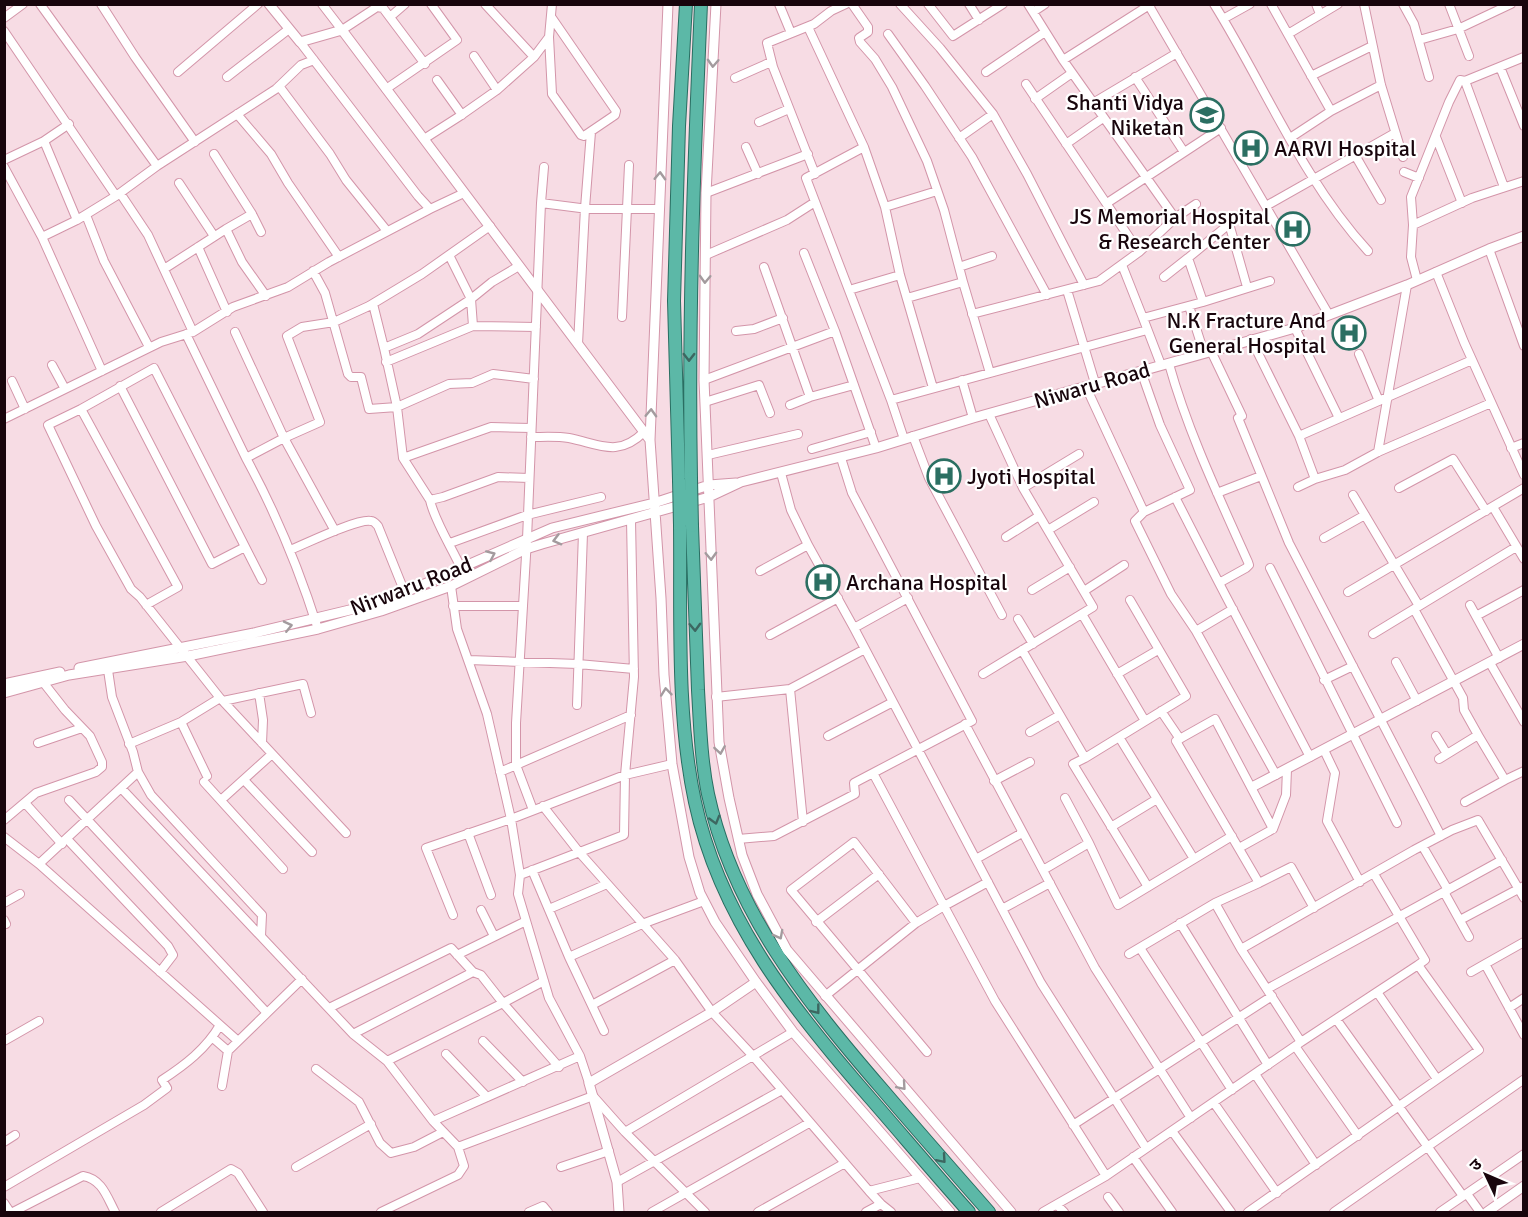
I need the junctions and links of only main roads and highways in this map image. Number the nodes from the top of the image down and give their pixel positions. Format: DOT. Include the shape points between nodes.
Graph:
graph roads {
  1 [pos="686,4"];
  2 [pos="701,4"];
  3 [pos="685,479"];
  4 [pos="686,526"];
  5 [pos="969,1212"];
  6 [pos="989,1212"];
  1 -- 3 [label="highway" via="674,301"];
  2 -- 3 [label="highway, one-way"];
  3 -- 4 [label="highway, bridge"];
  4 -- 5 [label="highway" via="681,654 688,756 704,838 720,881 753,948 793,1005"];
  4 -- 6 [label="highway, one-way" via="708,793 736,879 762,932 806,997"];
}
